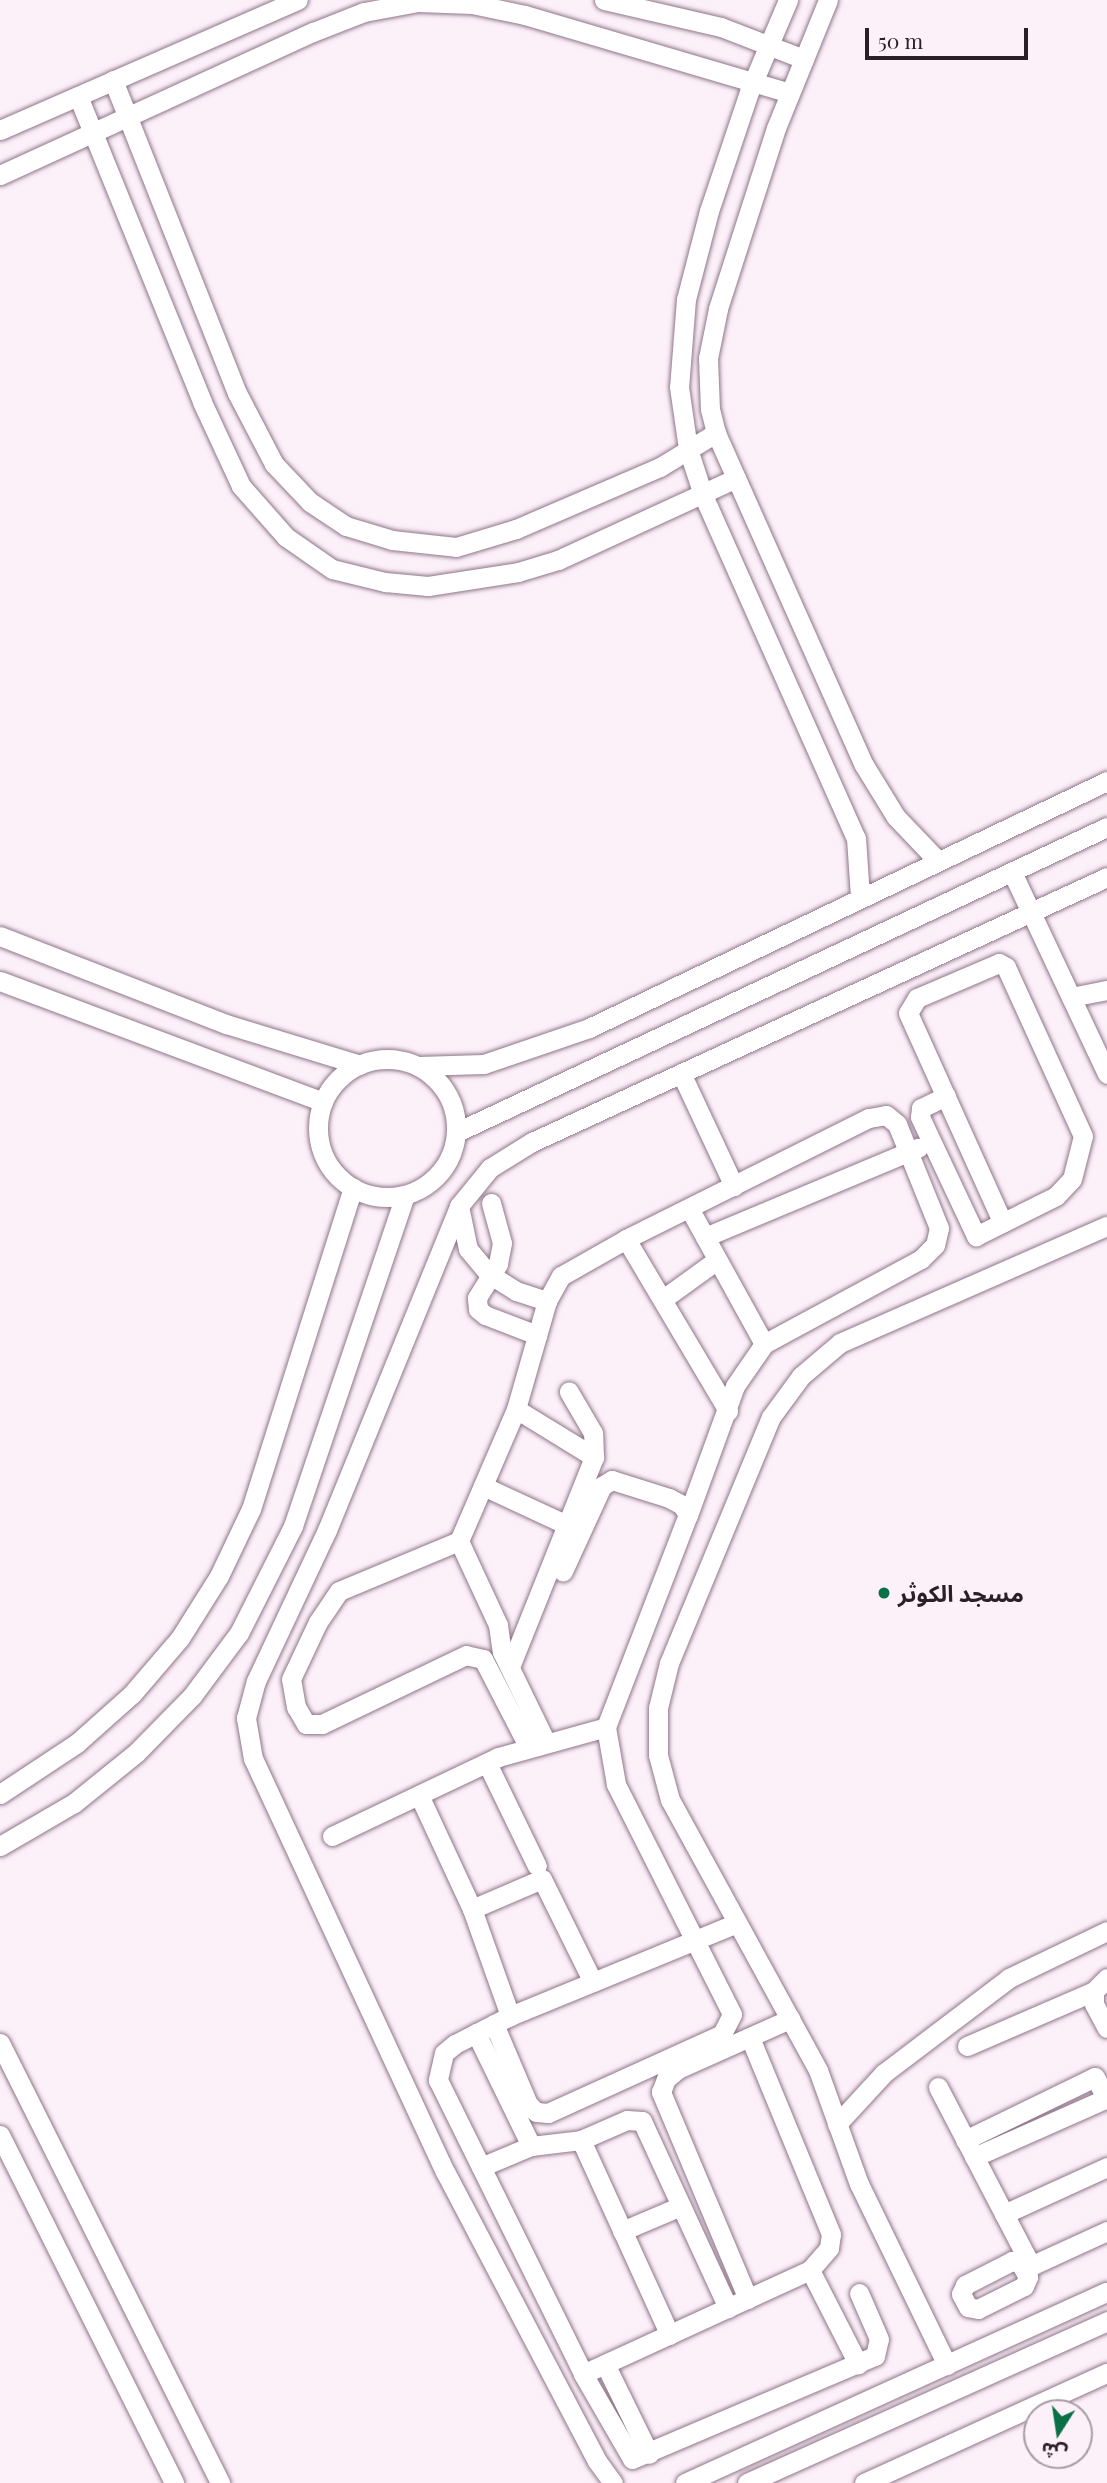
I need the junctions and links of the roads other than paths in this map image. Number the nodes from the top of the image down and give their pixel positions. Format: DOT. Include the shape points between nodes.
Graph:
graph roads {
  1 [pos="298,0"];
  2 [pos="604,0"];
  3 [pos="788,0"];
  4 [pos="828,0"];
  5 [pos="769,42"];
  6 [pos="804,59"];
  7 [pos="754,79"];
  8 [pos="113,80"];
  9 [pos="790,93"];
  10 [pos="78,96"];
  11 [pos="125,117"];
  12 [pos="0,130"];
  13 [pos="94,134"];
  14 [pos="0,175"];
  15 [pos="716,433"];
  16 [pos="688,449"];
  17 [pos="736,478"];
  18 [pos="702,495"];
  19 [pos="1107,781"];
  20 [pos="1107,827"];
  21 [pos="938,861"];
  22 [pos="1012,873"];
  23 [pos="1107,877"];
  24 [pos="860,896"];
  25 [pos="1031,911"];
  26 [pos="0,936"];
  27 [pos="0,981"];
  28 [pos="1107,990"];
  29 [pos="1071,997"];
  30 [pos="360,1065"];
  31 [pos="418,1066"];
  32 [pos="681,1073"];
  33 [pos="1107,1074"];
  34 [pos="946,1096"];
  35 [pos="323,1102"];
  36 [pos="457,1132"];
  37 [pos="932,1142"];
  38 [pos="908,1152"];
  39 [pos="734,1186"];
  40 [pos="353,1188"];
  41 [pos="405,1195"];
  42 [pos="491,1203"];
  43 [pos="459,1206"];
  44 [pos="690,1208"];
  45 [pos="1003,1223"];
  46 [pos="1107,1226"];
  47 [pos="705,1237"];
  48 [pos="626,1239"];
  49 [pos="717,1260"];
  50 [pos="489,1274"];
  51 [pos="663,1299"];
  52 [pos="547,1301"];
  53 [pos="537,1335"];
  54 [pos="764,1344"];
  55 [pos="569,1392"];
  56 [pos="516,1409"];
  57 [pos="728,1411"];
  58 [pos="594,1457"];
  59 [pos="483,1486"];
  60 [pos="688,1515"];
  61 [pos="567,1525"];
  62 [pos="458,1541"];
  63 [pos="563,1571"];
  64 [pos="510,1667"];
  65 [pos="606,1727"];
  66 [pos="537,1743"];
  67 [pos="493,1760"];
  68 [pos="0,1794"];
  69 [pos="419,1795"];
  70 [pos="332,1836"];
  71 [pos="0,1846"];
  72 [pos="471,1909"];
  73 [pos="737,1923"];
  74 [pos="1107,1931"];
  75 [pos="695,1941"];
  76 [pos="599,1979"];
  77 [pos="1101,1985"];
  78 [pos="790,2019"];
  79 [pos="502,2020"];
  80 [pos="1107,2028"];
  81 [pos="476,2034"];
  82 [pos="750,2037"];
  83 [pos="0,2043"];
  84 [pos="968,2046"];
  85 [pos="938,2087"];
  86 [pos="1107,2098"];
  87 [pos="837,2124"];
  88 [pos="0,2135"];
  89 [pos="581,2140"];
  90 [pos="531,2146"];
  91 [pos="970,2148"];
  92 [pos="481,2167"];
  93 [pos="1107,2167"];
  94 [pos="681,2206"];
  95 [pos="1004,2214"];
  96 [pos="622,2231"];
  97 [pos="1107,2231"];
  98 [pos="810,2270"];
  99 [pos="859,2292"];
  100 [pos="1107,2292"];
  101 [pos="748,2299"];
  102 [pos="727,2308"];
  103 [pos="1107,2320"];
  104 [pos="670,2335"];
  105 [pos="605,2364"];
  106 [pos="858,2364"];
  107 [pos="947,2365"];
  108 [pos="1107,2373"];
  109 [pos="583,2374"];
  110 [pos="649,2454"];
  111 [pos="174,2483"];
  112 [pos="220,2483"];
  113 [pos="613,2483"];
  114 [pos="685,2483"];
  115 [pos="747,2483"];
  116 [pos="864,2483"];
  1 -- 8 [label="street"];
  2 -- 5 [label="street"];
  3 -- 5 [label="street"];
  4 -- 6 [label="street"];
  5 -- 6 [label="street"];
  5 -- 7 [label="street"];
  6 -- 9 [label="street"];
  7 -- 9 [label="street"];
  7 -- 11 [label="street" via="525,15 472,4 418,2 364,12 313,32"];
  7 -- 16 [label="street" via="709,211 686,299 679,387"];
  8 -- 10 [label="street"];
  8 -- 11 [label="street"];
  9 -- 15 [label="street" via="712,333 708,384"];
  10 -- 12 [label="street"];
  10 -- 13 [label="street"];
  11 -- 13 [label="street"];
  11 -- 16 [label="street" via="237,393 274,464 310,502 346,526 392,540 456,547 516,529 660,467"];
  13 -- 14 [label="street"];
  13 -- 18 [label="street" via="202,402 241,486 286,537 332,569 385,582 428,586 517,572 558,560"];
  15 -- 16 [label="street"];
  15 -- 17 [label="street"];
  16 -- 18 [label="street"];
  17 -- 18 [label="street"];
  17 -- 21 [label="street" via="864,765 896,817"];
  18 -- 24 [label="street" via="849,820 860,857"];
  19 -- 21 [label="street"];
  20 -- 22 [label="street"];
  21 -- 24 [label="street"];
  22 -- 25 [label="street"];
  22 -- 36 [label="street"];
  23 -- 25 [label="street"];
  24 -- 31 [label="street" via="538,1049 484,1063"];
  25 -- 29 [label="street"];
  25 -- 32 [label="street"];
  26 -- 30 [label="street" via="226,1024"];
  27 -- 35 [label="street"];
  28 -- 29 [label="street"];
  29 -- 33 [label="street"];
  30 -- 31 [label="street" via="389,1060"];
  30 -- 35 [label="street" via="332,1087"];
  31 -- 36 [label="street" via="447,1093"];
  32 -- 39 [label="street"];
  32 -- 43 [label="street" via="532,1142 491,1168"];
  34 -- 37 [label="street" via="921,1108 920,1117"];
  34 -- 45 [label="street"];
  34 -- 45 [label="street" via="908,1013 911,1005 917,998 999,963 1006,967 1083,1136 1072,1179 1056,1196"];
  35 -- 40 [label="street" via="318,1122 326,1160"];
  36 -- 41 [label="street" via="441,1172"];
  37 -- 38 [label="street"];
  37 -- 45 [label="street" via="976,1236"];
  38 -- 39 [label="street" via="897,1124 886,1115 870,1118"];
  38 -- 47 [label="street"];
  38 -- 54 [label="street" via="939,1228 935,1245 921,1259"];
  39 -- 44 [label="street"];
  40 -- 41 [label="street" via="387,1197"];
  40 -- 68 [label="street" via="251,1509 219,1576 180,1638 132,1694 77,1744"];
  41 -- 71 [label="street" via="293,1526 239,1633 192,1696 136,1753 74,1803"];
  42 -- 50 [label="street" via="502,1243 498,1264"];
  43 -- 50 [label="street" via="468,1249"];
  43 -- 113 [label="street" via="327,1530 259,1672 246,1718 248,1738 253,1759 444,2172 597,2461"];
  44 -- 47 [label="street"];
  44 -- 48 [label="street"];
  46 -- 73 [label="street" via="840,1343 801,1376 771,1417 670,1663 658,1708 658,1755 670,1800"];
  47 -- 49 [label="street"];
  48 -- 51 [label="street"];
  48 -- 52 [label="street" via="561,1276"];
  49 -- 51 [label="street"];
  49 -- 54 [label="street"];
  50 -- 52 [label="street" via="516,1292"];
  50 -- 53 [label="street" via="477,1298 478,1309"];
  51 -- 57 [label="street"];
  52 -- 53 [label="street"];
  53 -- 56 [label="street"];
  54 -- 57 [label="street" via="747,1364"];
  55 -- 58 [label="street" via="593,1433"];
  56 -- 58 [label="street"];
  56 -- 59 [label="street"];
  57 -- 60 [label="street"];
  58 -- 61 [label="street"];
  59 -- 61 [label="street"];
  59 -- 62 [label="street"];
  60 -- 63 [label="street" via="669,1498 612,1480 602,1486"];
  60 -- 65 [label="street"];
  61 -- 64 [label="street"];
  62 -- 64 [label="street" via="498,1625"];
  62 -- 66 [label="street" via="340,1591 318,1622 291,1679 296,1707 306,1724 321,1724 466,1655 483,1659"];
  64 -- 66 [label="street"];
  65 -- 66 [label="street"];
  65 -- 75 [label="street" via="616,1784"];
  66 -- 67 [label="street"];
  67 -- 69 [label="street"];
  67 -- 76 [label="street"];
  69 -- 70 [label="street"];
  69 -- 72 [label="street"];
  72 -- 76 [label="street" via="542,1879"];
  72 -- 79 [label="street"];
  73 -- 75 [label="street"];
  73 -- 78 [label="street"];
  74 -- 87 [label="street" via="1009,1978 884,2073"];
  75 -- 76 [label="street"];
  75 -- 79 [label="street" via="732,2014 722,2034 548,2113 536,2112 528,2104"];
  76 -- 79 [label="street"];
  77 -- 80 [label="street" via="1094,2004"];
  77 -- 84 [label="street"];
  78 -- 82 [label="street"];
  78 -- 87 [label="street" via="818,2070"];
  79 -- 81 [label="street"];
  81 -- 90 [label="street"];
  81 -- 92 [label="street" via="444,2053 438,2073"];
  82 -- 98 [label="street" via="831,2234 830,2248"];
  82 -- 101 [label="street" via="678,2069 666,2079 661,2092"];
  83 -- 112 [label="street"];
  85 -- 91 [label="street"];
  86 -- 91 [label="street" via="1095,2077"];
  87 -- 107 [label="street" via="859,2184"];
  88 -- 111 [label="street"];
  89 -- 90 [label="street"];
  89 -- 94 [label="street" via="627,2120 642,2121"];
  89 -- 96 [label="street"];
  90 -- 92 [label="street"];
  91 -- 95 [label="street"];
  92 -- 109 [label="street"];
  93 -- 95 [label="street"];
  94 -- 96 [label="street"];
  94 -- 102 [label="street"];
  95 -- 97 [label="street" via="1028,2268"];
  96 -- 104 [label="street"];
  98 -- 101 [label="street"];
  98 -- 106 [label="street"];
  99 -- 106 [label="street" via="879,2339 874,2356"];
  100 -- 107 [label="street"];
  101 -- 102 [label="street"];
  102 -- 104 [label="street"];
  103 -- 115 [label="street"];
  104 -- 105 [label="street"];
  105 -- 109 [label="street"];
  105 -- 110 [label="street"];
  106 -- 110 [label="street"];
  107 -- 114 [label="street"];
  108 -- 116 [label="street"];
  109 -- 110 [label="street" via="627,2456 638,2459"];
}
